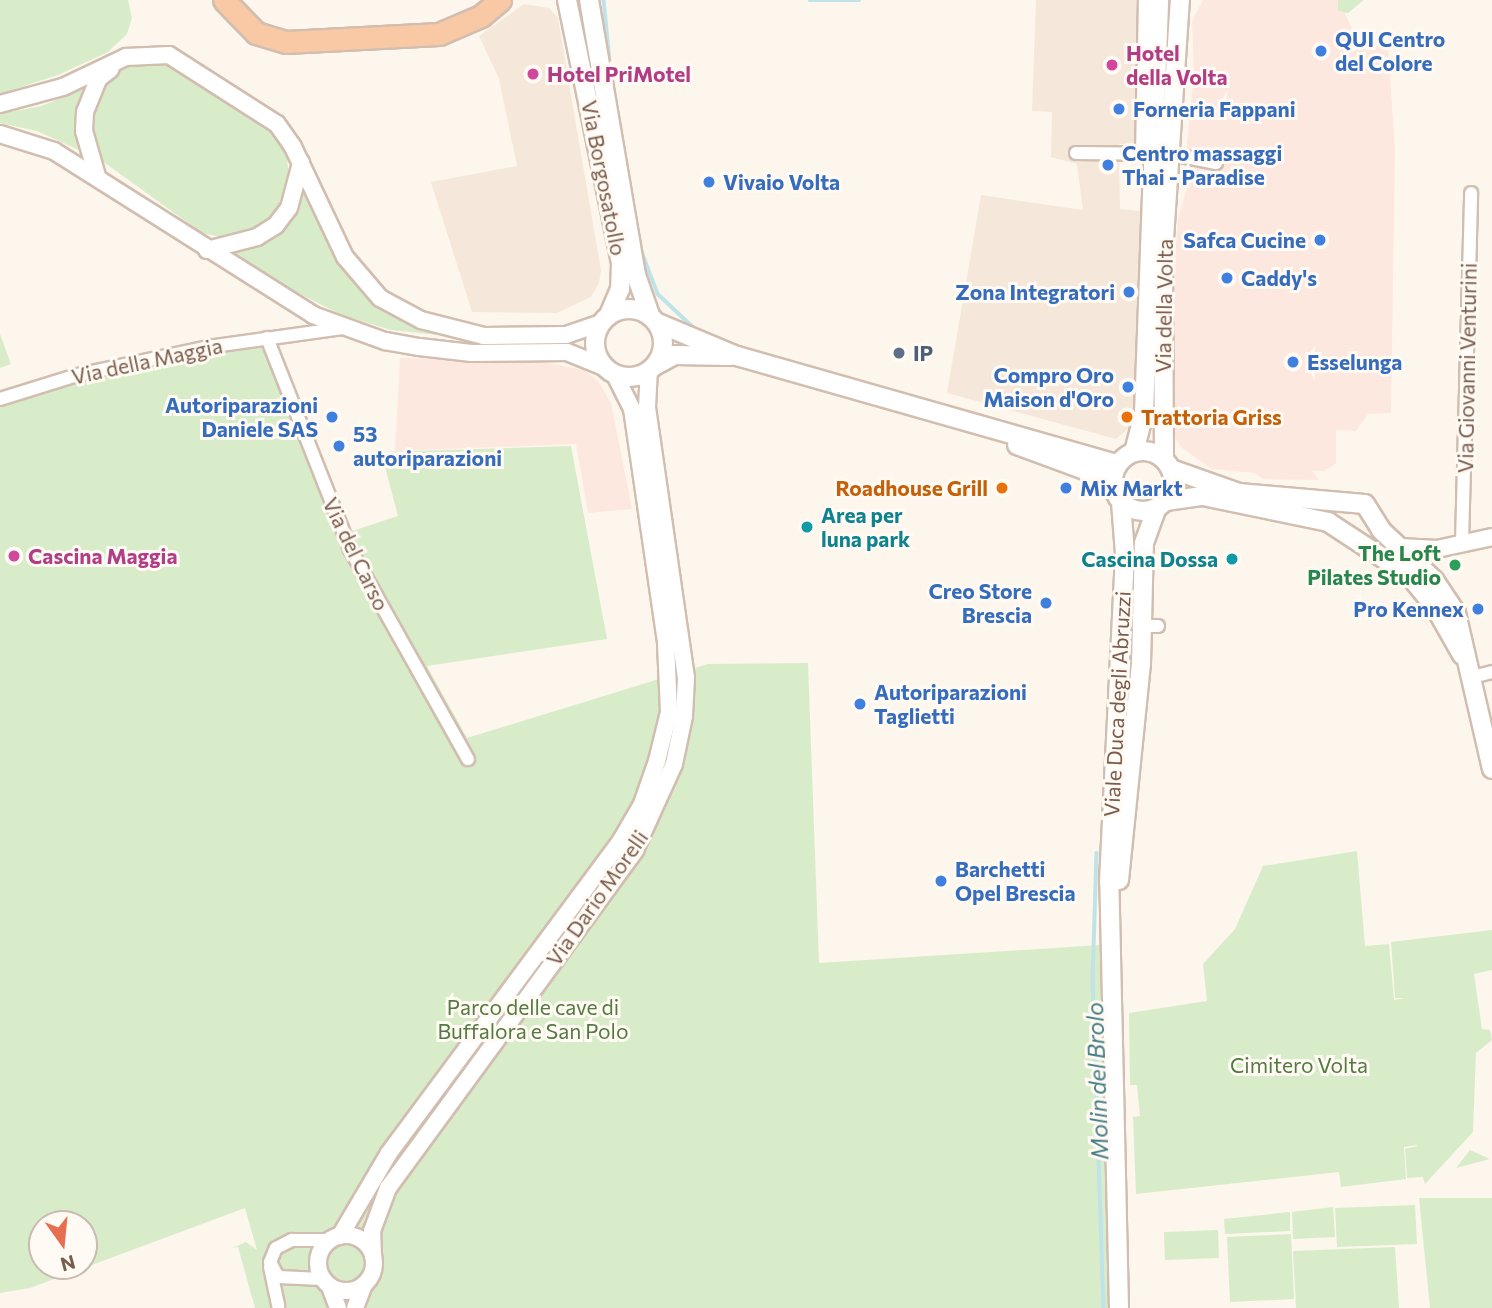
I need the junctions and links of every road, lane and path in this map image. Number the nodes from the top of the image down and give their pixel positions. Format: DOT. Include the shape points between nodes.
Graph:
graph roads {
  1 [pos="224,0"];
  2 [pos="500,0"];
  3 [pos="567,0"];
  4 [pos="589,0"];
  5 [pos="1146,0"];
  6 [pos="1159,0"];
  7 [pos="1180,0"];
  8 [pos="126,57"];
  9 [pos="0,104"];
  10 [pos="0,134"];
  11 [pos="1076,153"];
  12 [pos="1156,154"];
  13 [pos="300,163"];
  14 [pos="1216,163"];
  15 [pos="97,176"];
  16 [pos="1471,193"];
  17 [pos="207,250"];
  18 [pos="296,306"];
  19 [pos="605,319"];
  20 [pos="654,319"];
  21 [pos="348,328"];
  22 [pos="296,333"];
  23 [pos="267,338"];
  24 [pos="737,356"];
  25 [pos="652,368"];
  26 [pos="609,370"];
  27 [pos="0,399"];
  28 [pos="971,422"];
  29 [pos="1134,452"];
  30 [pos="1117,464"];
  31 [pos="1168,464"];
  32 [pos="1117,494"];
  33 [pos="1345,502"];
  34 [pos="1161,504"];
  35 [pos="1372,515"];
  36 [pos="1337,528"];
  37 [pos="1355,537"];
  38 [pos="1492,537"];
  39 [pos="1462,543"];
  40 [pos="1400,547"];
  41 [pos="1437,549"];
  42 [pos="1378,552"];
  43 [pos="1417,562"];
  44 [pos="1158,625"];
  45 [pos="1139,626"];
  46 [pos="1492,672"];
  47 [pos="1471,673"];
  48 [pos="468,759"];
  49 [pos="1491,760"];
  50 [pos="1112,907"];
  51 [pos="335,1238"];
  52 [pos="373,1255"];
  53 [pos="270,1267"];
  54 [pos="292,1277"];
  55 [pos="326,1283"];
  56 [pos="364,1285"];
  57 [pos="278,1307"];
  58 [pos="338,1308"];
  59 [pos="355,1308"];
  60 [pos="1119,1308"];
  1 -- 2 [label="highway" via="256,33 286,42 439,34 481,16"];
  3 -- 19 [label="main road, Via Borgosatollo" via="621,263 620,289"];
  4 -- 20 [label="main road, Via Borgosatollo" via="636,275"];
  5 -- 12 [label="street, Via della Volta"];
  6 -- 12 [label="main road, Via della Volta"];
  7 -- 12 [label="main road, Via della Volta"];
  8 -- 9 [label="street" via="63,87"];
  8 -- 13 [label="street" via="156,53 182,61 277,124"];
  8 -- 15 [label="street" via="98,79 85,112 83,131"];
  10 -- 15 [label="street" via="41,144"];
  11 -- 12 [label="street"];
  12 -- 14 [label="street"];
  12 -- 29 [label="main road, Via della Volta" via="1144,413"];
  12 -- 31 [label="main road, Via della Volta"];
  13 -- 17 [label="street" via="289,208 276,225 257,237"];
  13 -- 19 [label="street" via="345,257 361,279 380,298 421,320 484,336 566,335"];
  15 -- 17 [label="street"];
  16 -- 39 [label="street, Via Giovanni Venturini"];
  17 -- 18 [label="street"];
  18 -- 21 [label="street"];
  18 -- 22 [label="street" via="302,316"];
  19 -- 20 [label="main road" via="630,308"];
  19 -- 26 [label="main road" via="595,345"];
  20 -- 24 [label="main road"];
  20 -- 25 [label="main road" via="664,344"];
  21 -- 22 [label="street, Via della Maggia"];
  21 -- 26 [label="street" via="386,341 472,353 567,352"];
  22 -- 23 [label="street, Via della Maggia"];
  23 -- 27 [label="street, Via della Maggia" via="77,375"];
  23 -- 48 [label="street, Via del Carso" via="350,549"];
  24 -- 25 [label="main road" via="675,355"];
  24 -- 28 [label="main road"];
  25 -- 26 [label="main road" via="632,377"];
  25 -- 52 [label="street, Via Dario Morelli" via="647,407 682,634 684,716 674,764 635,850 387,1188 372,1231"];
  26 -- 51 [label="street, Via Dario Morelli" via="632,410 669,674 669,712 642,804 577,902 389,1153"];
  28 -- 30 [label="main road"];
  28 -- 32 [label="main road" via="1006,441 1093,473"];
  29 -- 30 [label="main road"];
  29 -- 31 [label="main road" via="1150,451"];
  30 -- 32 [label="main road"];
  31 -- 33 [label="main road" via="1239,493"];
  31 -- 34 [label="main road, Via della Volta" via="1172,489"];
  32 -- 34 [label="main road" via="1142,511"];
  32 -- 50 [label="main road, Viale Duca degli Abruzzi" via="1125,554 1109,882"];
  33 -- 35 [label="main road" via="1359,500"];
  33 -- 36 [label="main road" via="1335,516"];
  34 -- 36 [label="main road" via="1203,496 1253,509 1310,515"];
  34 -- 45 [label="main road, Viale Duca degli Abruzzi" via="1144,543"];
  35 -- 37 [label="main road" via="1370,527"];
  35 -- 40 [label="main road"];
  36 -- 37 [label="main road"];
  37 -- 42 [label="main road"];
  38 -- 39 [label="street"];
  39 -- 41 [label="street"];
  40 -- 41 [label="street"];
  40 -- 43 [label="main road"];
  41 -- 43 [label="street"];
  42 -- 43 [label="street" via="1390,552 1406,564"];
  42 -- 47 [label="main road" via="1409,575 1427,596"];
  43 -- 47 [label="main road" via="1456,613"];
  44 -- 45 [label="street"];
  45 -- 50 [label="main road, Viale Duca degli Abruzzi" via="1140,677 1123,853"];
  46 -- 47 [label="street"];
  47 -- 49 [label="main road"];
  50 -- 60 [label="main road, Viale Duca degli Abruzzi"];
  51 -- 52 [label="street" via="364,1242"];
  51 -- 53 [label="street" via="285,1242 272,1253"];
  51 -- 55 [label="street, Via Dario Morelli" via="318,1262"];
  52 -- 56 [label="street, Via Dario Morelli" via="373,1272"];
  53 -- 54 [label="street" via="278,1277"];
  53 -- 57 [label="street"];
  54 -- 55 [label="street"];
  54 -- 57 [label="street" via="282,1286"];
  55 -- 56 [label="street" via="344,1292"];
  55 -- 58 [label="street, Via Dario Morelli"];
  56 -- 59 [label="street, Via Dario Morelli"];
}
